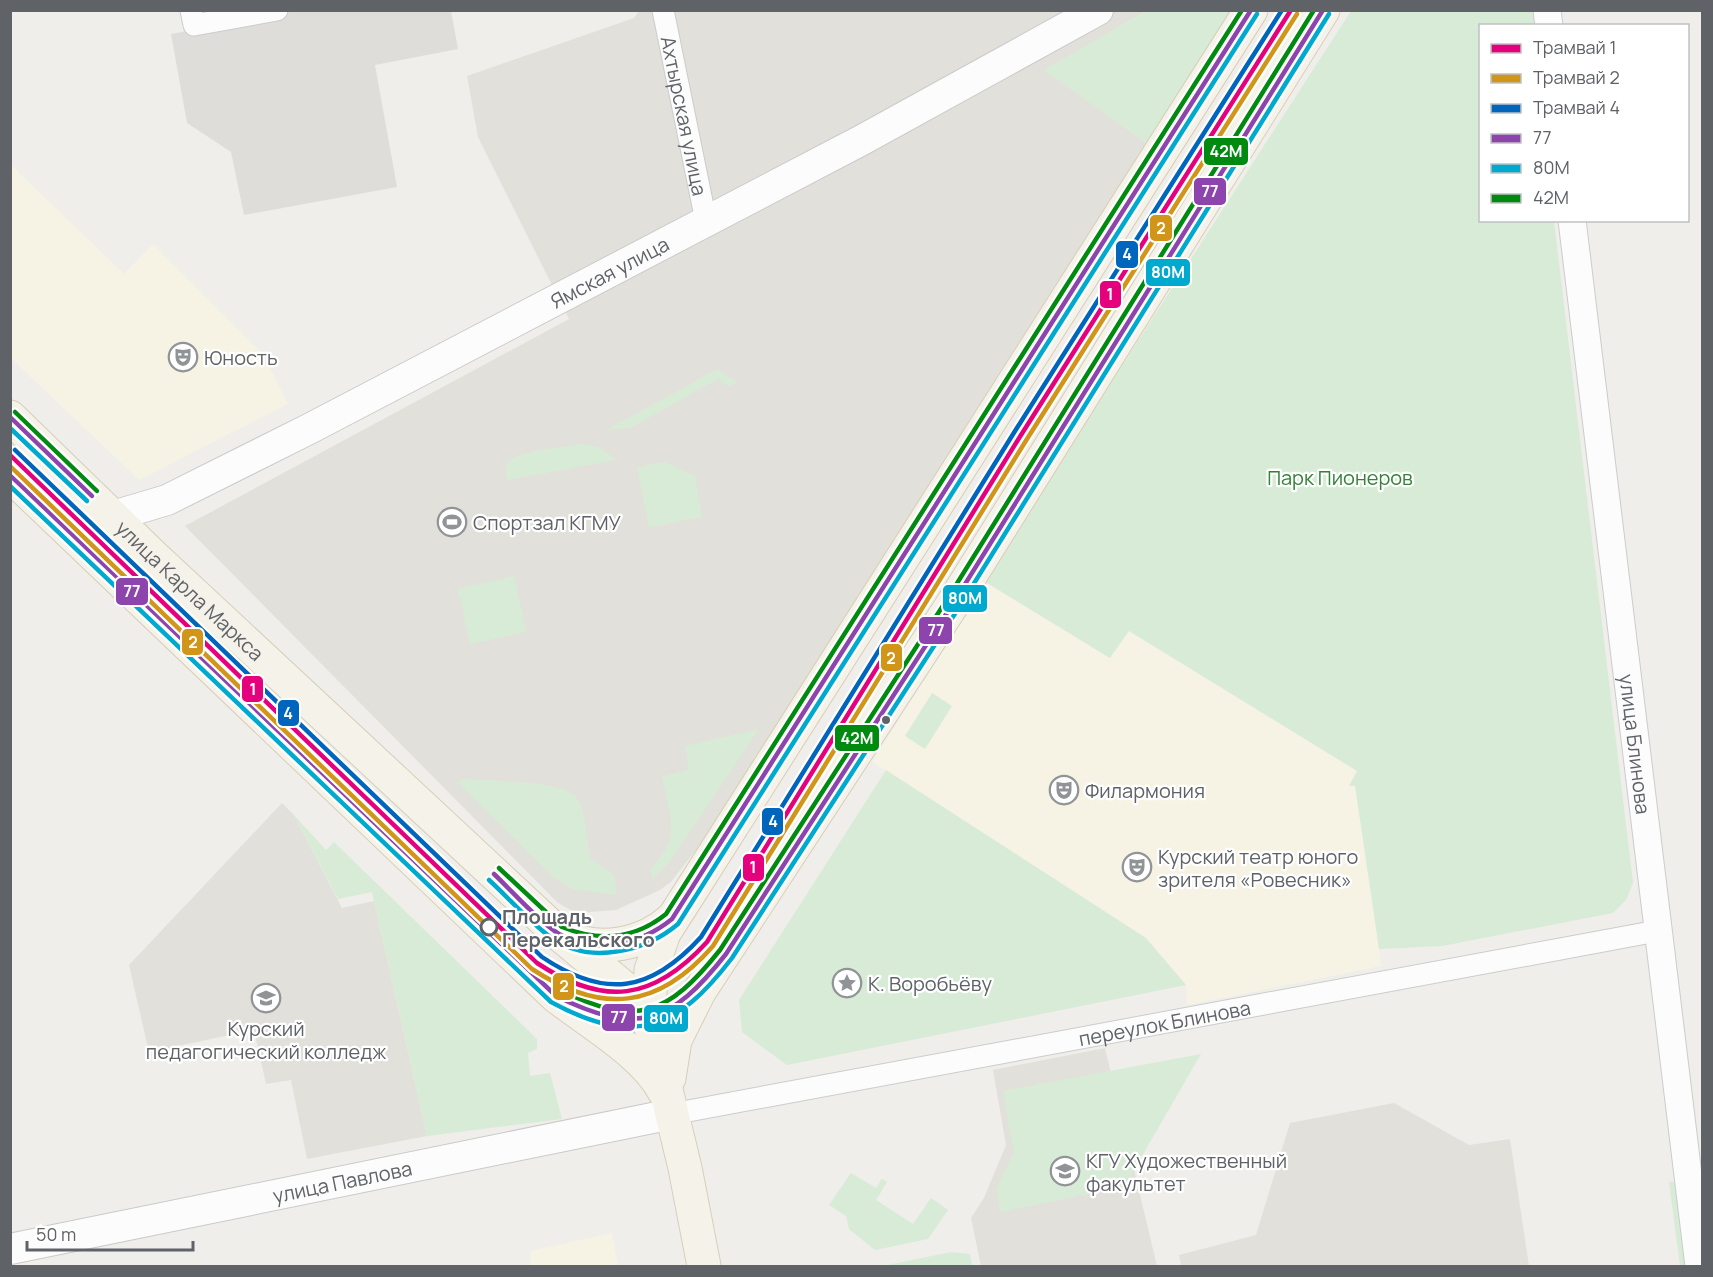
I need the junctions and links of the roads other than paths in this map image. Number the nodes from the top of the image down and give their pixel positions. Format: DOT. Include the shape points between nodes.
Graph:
graph roads {
  1 [pos="191,10"];
  2 [pos="277,10"];
  3 [pos="663,10"];
  4 [pos="1098,10"];
  5 [pos="1251,10"];
  6 [pos="1323,10"];
  7 [pos="706,220"];
  8 [pos="1572,222"];
  9 [pos="10,417"];
  10 [pos="10,475"];
  11 [pos="113,516"];
  12 [pos="672,919"];
  13 [pos="1657,931"];
  14 [pos="558,933"];
  15 [pos="713,971"];
  16 [pos="556,996"];
  17 [pos="649,1019"];
  18 [pos="672,1113"];
  19 [pos="10,1249"];
  20 [pos="704,1266"];
  21 [pos="1699,1266"];
  1 -- 2 [label="street" via="194,25"];
  3 -- 7 [label="street, Ахтырская улица"];
  4 -- 7 [label="main road, Ямская улица"];
  5 -- 12 [label="main road"];
  6 -- 15 [label="main road" via="939,624"];
  7 -- 11 [label="main road, Ямская улица" via="167,500"];
  8 -- 13 [label="street, улица Блинова"];
  9 -- 11 [label="main road, улица Карла Маркса"];
  10 -- 16 [label="main road, улица Карла Маркса"];
  11 -- 14 [label="main road, улица Карла Маркса"];
  12 -- 14 [label="main road" via="652,934 623,944 582,942"];
  12 -- 17 [label="main road" via="651,970"];
  13 -- 18 [label="street, переулок Блинова"];
  13 -- 21 [label="street, улица Блинова"];
  14 -- 17 [label="main road, улица Карла Маркса" via="614,978 636,999"];
  15 -- 17 [label="main road" via="686,1000"];
  15 -- 18 [label="main road" via="675,1040 669,1076"];
  16 -- 17 [label="main road" via="601,1015"];
  16 -- 18 [label="main road, улица Карла Маркса" via="653,1075"];
  17 -- 18 [label="main road"];
  18 -- 19 [label="main road, улица Павлова"];
  18 -- 20 [label="main road"];
}
